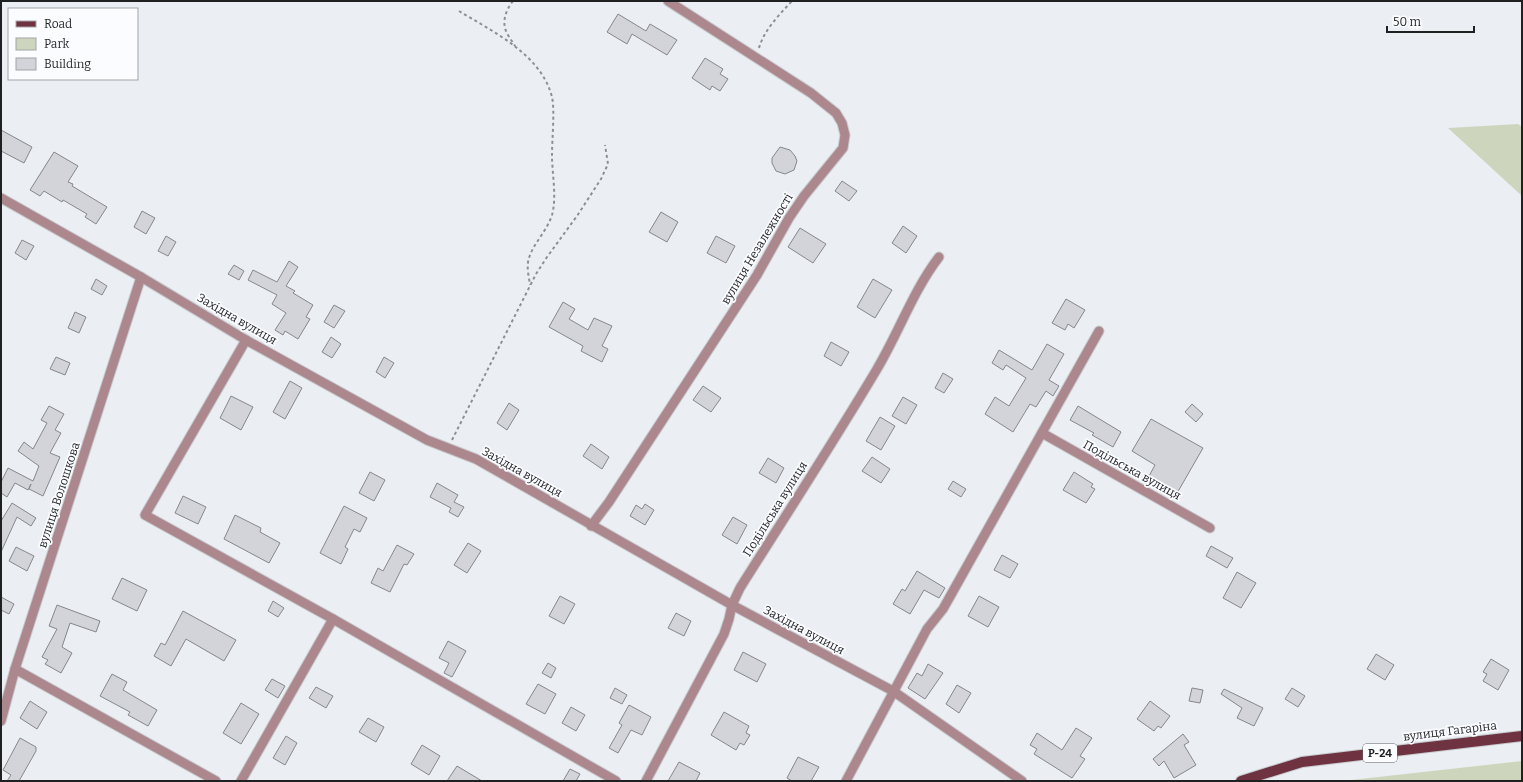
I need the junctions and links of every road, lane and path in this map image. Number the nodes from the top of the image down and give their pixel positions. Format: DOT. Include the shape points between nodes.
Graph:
graph roads {
  1 [pos="513,1"];
  2 [pos="668,1"];
  3 [pos="792,1"];
  4 [pos="459,11"];
  5 [pos="516,48"];
  6 [pos="760,60"];
  7 [pos="605,145"];
  8 [pos="1,198"];
  9 [pos="939,257"];
  10 [pos="141,277"];
  11 [pos="530,286"];
  12 [pos="1100,331"];
  13 [pos="246,340"];
  14 [pos="1042,433"];
  15 [pos="448,448"];
  16 [pos="591,526"];
  17 [pos="1210,528"];
  18 [pos="732,605"];
  19 [pos="333,619"];
  20 [pos="15,669"];
  21 [pos="894,691"];
  22 [pos="1,721"];
  23 [pos="1522,736"];
  24 [pos="216,781"];
  25 [pos="241,781"];
  26 [pos="616,781"];
  27 [pos="646,781"];
  28 [pos="846,781"];
  29 [pos="1022,781"];
  30 [pos="1241,781"];
  1 -- 5 [label="path" via="505,14 504,27"];
  2 -- 6 [label="street, вулиця Незалежності"];
  3 -- 6 [label="path" via="774,20 761,40 758,50"];
  4 -- 5 [label="path"];
  5 -- 11 [label="path" via="532,61 545,79 552,98 552,215 529,258"];
  6 -- 16 [label="street, вулиця Незалежності" via="811,92 836,113 845,135 843,148 789,218 757,276"];
  7 -- 11 [label="path" via="608,164 601,179"];
  8 -- 10 [label="street, Західна вулиця"];
  9 -- 18 [label="street, Подільська вулиця" via="921,284 878,367 740,588"];
  10 -- 13 [label="street, Західна вулиця"];
  10 -- 20 [label="street, вулиця Волошкова"];
  11 -- 15 [label="path"];
  12 -- 14 [label="street"];
  13 -- 15 [label="street, Західна вулиця" via="427,440"];
  13 -- 19 [label="street" via="145,515"];
  14 -- 17 [label="street, Подільська вулиця"];
  14 -- 21 [label="street" via="943,609 927,629"];
  15 -- 16 [label="street, Західна вулиця" via="476,459"];
  16 -- 18 [label="street, Західна вулиця"];
  18 -- 21 [label="street, Західна вулиця"];
  18 -- 27 [label="street, Подільська вулиця" via="724,634"];
  19 -- 25 [label="street"];
  19 -- 26 [label="street"];
  20 -- 22 [label="street, вулиця Волошкова"];
  20 -- 24 [label="street"];
  21 -- 28 [label="street"];
  21 -- 29 [label="street, Західна вулиця"];
  23 -- 30 [label="main road, вулиця Гагаріна / Р-24" via="1302,762"];
}
